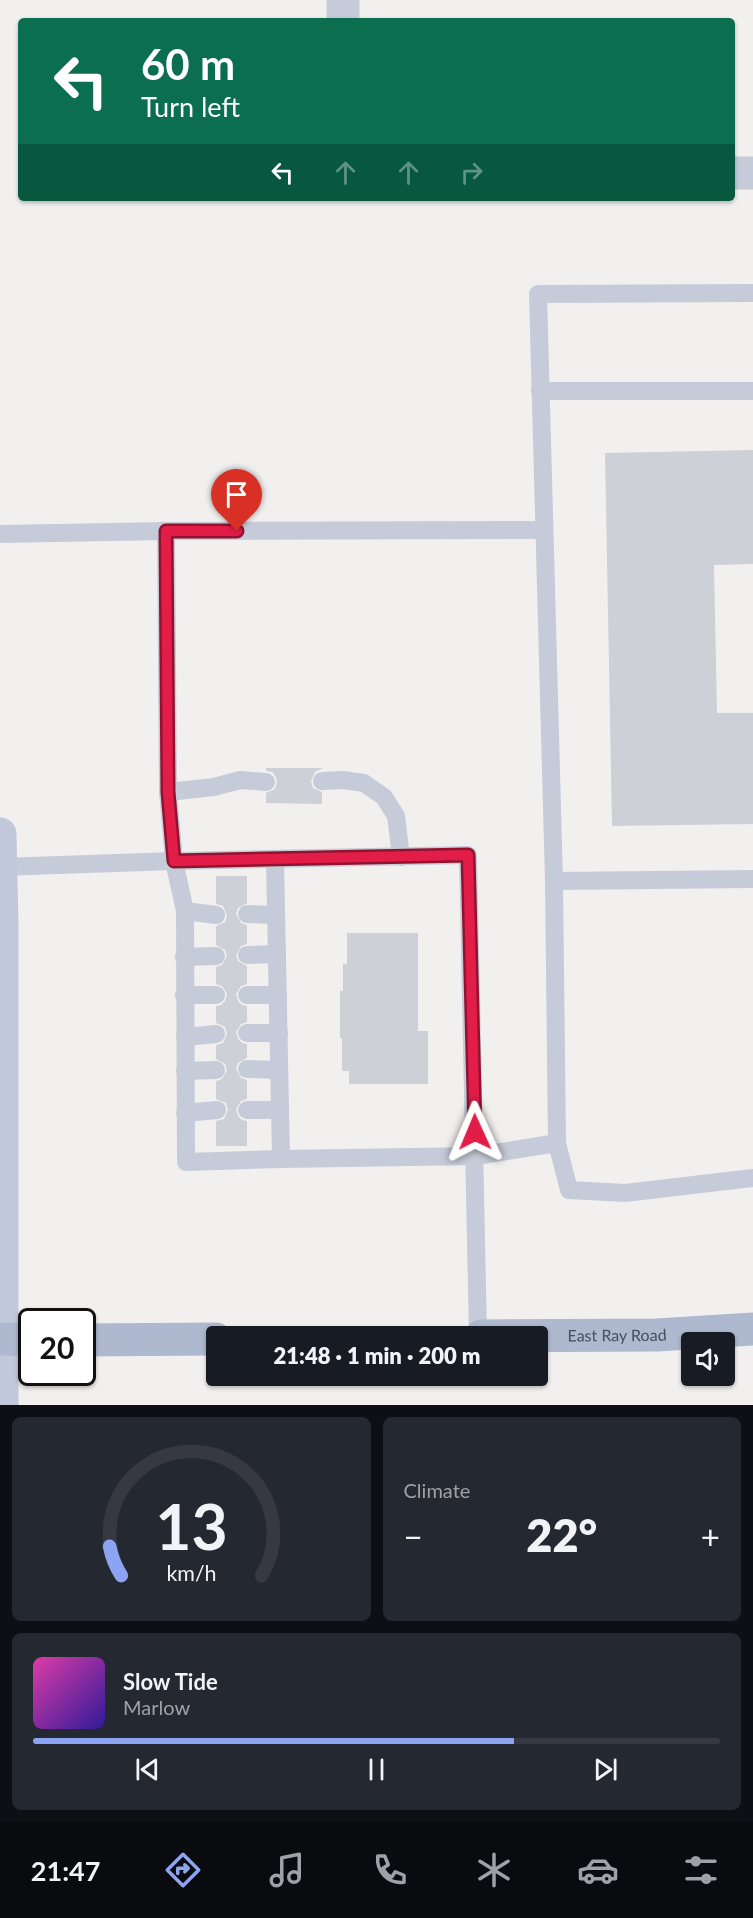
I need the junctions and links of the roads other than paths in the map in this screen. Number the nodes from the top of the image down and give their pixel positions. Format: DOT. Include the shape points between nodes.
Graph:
graph roads {
  1 [pos="343,0"];
  2 [pos="343,18"];
  3 [pos="735,173"];
  4 [pos="753,173"];
  5 [pos="753,293"];
  6 [pos="540,391"];
  7 [pos="753,391"];
  8 [pos="544,530"];
  9 [pos="166,531"];
  10 [pos="0,534"];
  11 [pos="322,781"];
  12 [pos="266,782"];
  13 [pos="168,792"];
  14 [pos="0,834"];
  15 [pos="400,857"];
  16 [pos="275,860"];
  17 [pos="174,861"];
  18 [pos="1,867"];
  19 [pos="753,879"];
  20 [pos="554,881"];
  21 [pos="184,911"];
  22 [pos="247,914"];
  23 [pos="216,915"];
  24 [pos="276,915"];
  25 [pos="277,954"];
  26 [pos="247,955"];
  27 [pos="216,956"];
  28 [pos="184,957"];
  29 [pos="216,994"];
  30 [pos="247,994"];
  31 [pos="184,995"];
  32 [pos="278,995"];
  33 [pos="247,1033"];
  34 [pos="279,1033"];
  35 [pos="216,1034"];
  36 [pos="185,1036"];
  37 [pos="247,1069"];
  38 [pos="216,1070"];
  39 [pos="279,1070"];
  40 [pos="185,1071"];
  41 [pos="217,1110"];
  42 [pos="247,1110"];
  43 [pos="280,1110"];
  44 [pos="185,1113"];
  45 [pos="556,1143"];
  46 [pos="476,1156"];
  47 [pos="281,1159"];
  48 [pos="753,1178"];
  49 [pos="480,1326"];
  50 [pos="753,1329"];
  51 [pos="548,1336"];
  52 [pos="11,1339"];
  53 [pos="206,1339"];
  54 [pos="96,1340"];
  55 [pos="3,1405"];
  1 -- 2 [label="street"];
  3 -- 4 [label="street"];
  5 -- 6 [label="lane" via="538,294"];
  6 -- 7 [label="lane"];
  6 -- 8 [label="lane"];
  8 -- 9 [label="lane"];
  8 -- 20 [label="lane"];
  9 -- 10 [label="lane"];
  9 -- 13 [label="lane"];
  11 -- 15 [label="lane" via="364,783 384,797 396,816"];
  12 -- 13 [label="lane" via="240,780"];
  13 -- 17 [label="lane"];
  14 -- 18 [label="main road"];
  15 -- 16 [label="lane"];
  15 -- 46 [label="lane" via="468,855"];
  16 -- 17 [label="lane"];
  16 -- 24 [label="lane"];
  17 -- 18 [label="lane"];
  17 -- 21 [label="lane"];
  18 -- 52 [label="main road"];
  19 -- 20 [label="lane"];
  20 -- 45 [label="lane"];
  21 -- 23 [label="lane"];
  21 -- 28 [label="lane"];
  22 -- 24 [label="lane"];
  24 -- 25 [label="lane"];
  25 -- 26 [label="lane"];
  25 -- 32 [label="lane"];
  27 -- 28 [label="lane"];
  28 -- 31 [label="lane"];
  29 -- 31 [label="lane"];
  30 -- 32 [label="lane"];
  31 -- 36 [label="lane"];
  32 -- 34 [label="lane"];
  33 -- 34 [label="lane"];
  34 -- 39 [label="lane"];
  35 -- 36 [label="lane"];
  36 -- 40 [label="lane"];
  37 -- 39 [label="lane"];
  38 -- 40 [label="lane"];
  39 -- 43 [label="lane"];
  40 -- 44 [label="lane"];
  41 -- 44 [label="lane"];
  42 -- 43 [label="lane"];
  43 -- 47 [label="lane"];
  44 -- 47 [label="lane" via="186,1162"];
  45 -- 46 [label="lane"];
  45 -- 48 [label="lane" via="569,1190 625,1193"];
  46 -- 47 [label="lane"];
  46 -- 49 [label="lane"];
  50 -- 51 [label="main road, East Ray Road"];
  52 -- 55 [label="main road"];
  53 -- 54 [label="main road"];
}
